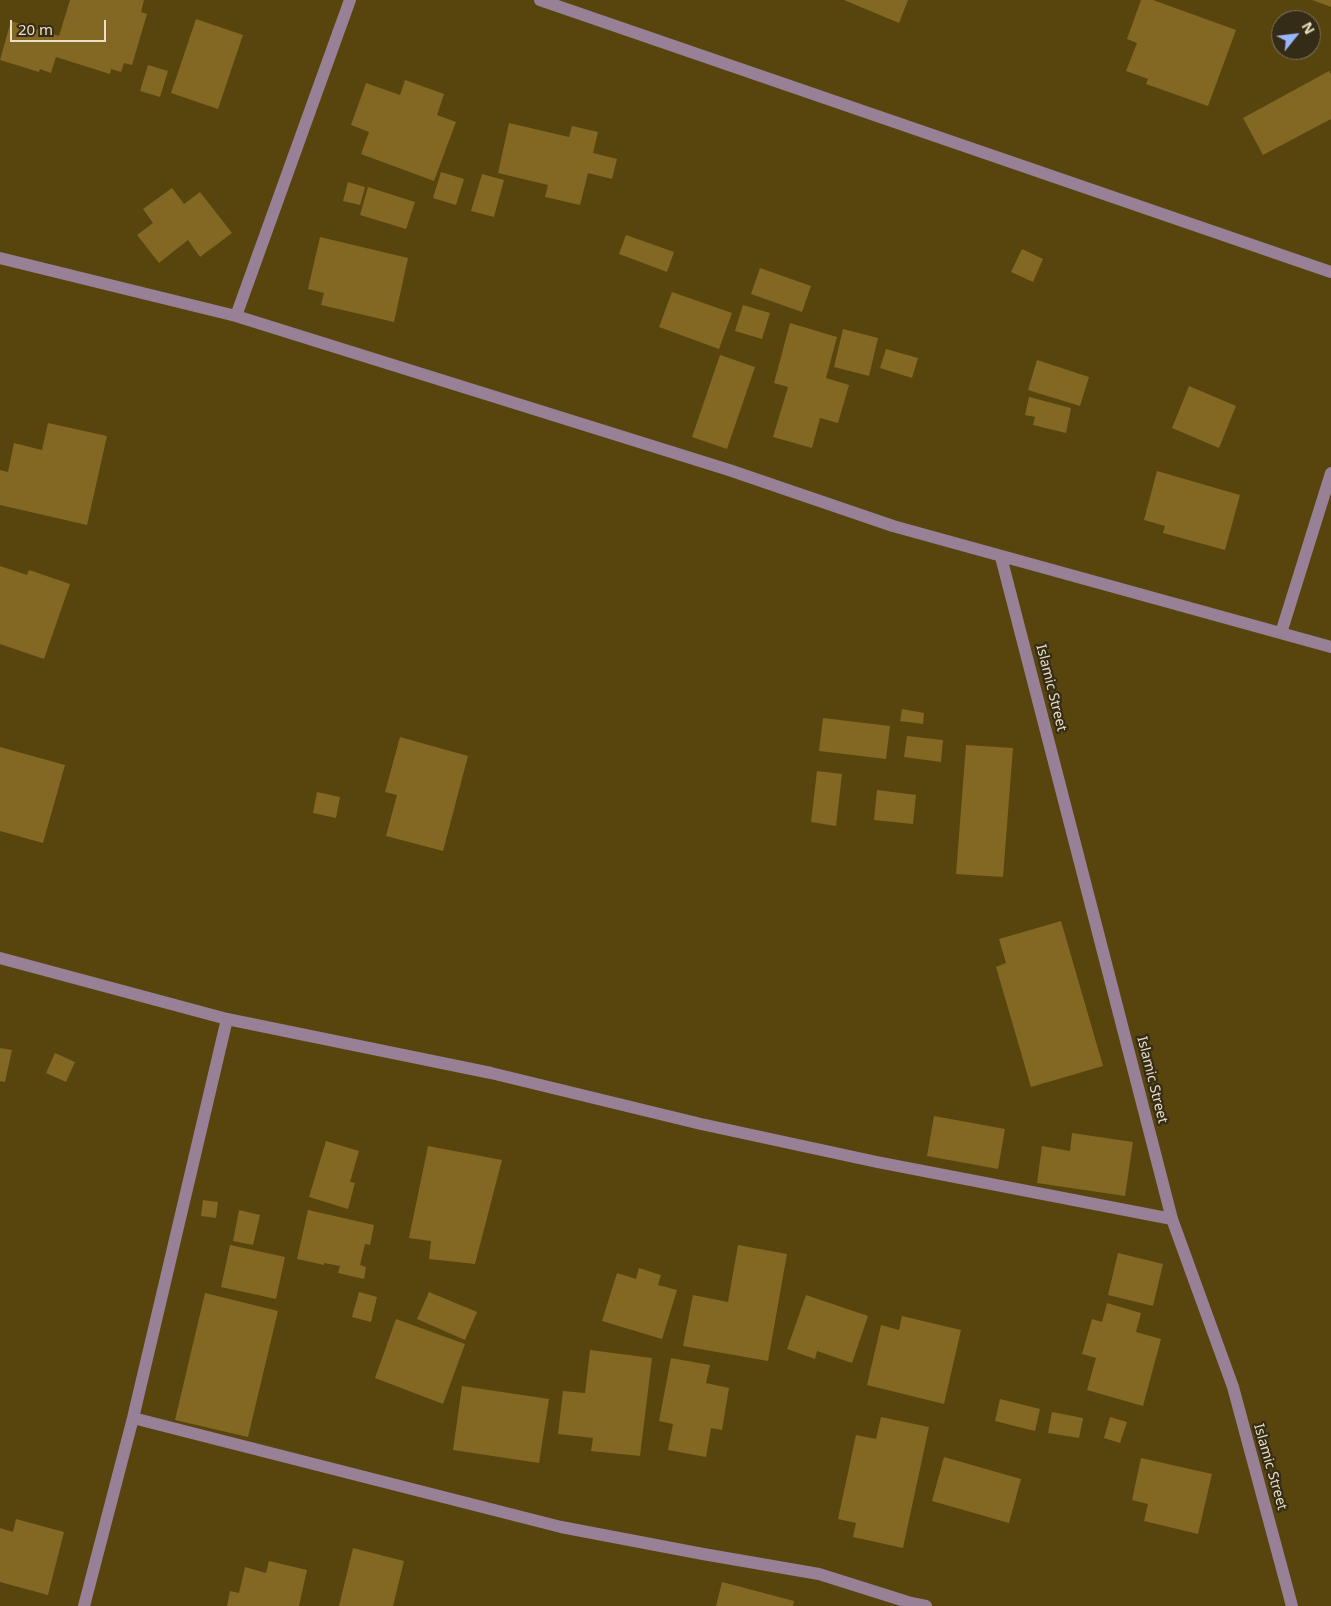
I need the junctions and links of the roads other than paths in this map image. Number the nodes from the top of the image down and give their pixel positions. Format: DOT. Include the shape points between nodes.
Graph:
graph roads {
  1 [pos="350,0"];
  2 [pos="540,0"];
  3 [pos="0,258"];
  4 [pos="1331,272"];
  5 [pos="236,316"];
  6 [pos="1331,473"];
  7 [pos="1002,557"];
  8 [pos="1280,633"];
  9 [pos="1331,647"];
  10 [pos="0,958"];
  11 [pos="227,1019"];
  12 [pos="1172,1219"];
  13 [pos="133,1418"];
  14 [pos="84,1606"];
  15 [pos="926,1606"];
  16 [pos="1292,1606"];
  1 -- 5 [label="street"];
  2 -- 4 [label="street"];
  3 -- 5 [label="street"];
  5 -- 7 [label="street" via="729,470 893,526"];
  6 -- 8 [label="street"];
  7 -- 8 [label="street"];
  7 -- 12 [label="street, Islamic Street"];
  8 -- 9 [label="street"];
  10 -- 11 [label="street"];
  11 -- 12 [label="street" via="491,1073 701,1124 877,1162"];
  11 -- 13 [label="street"];
  12 -- 16 [label="street, Islamic Street" via="1233,1387"];
  13 -- 14 [label="street"];
  13 -- 15 [label="street" via="561,1527 819,1574"];
}
